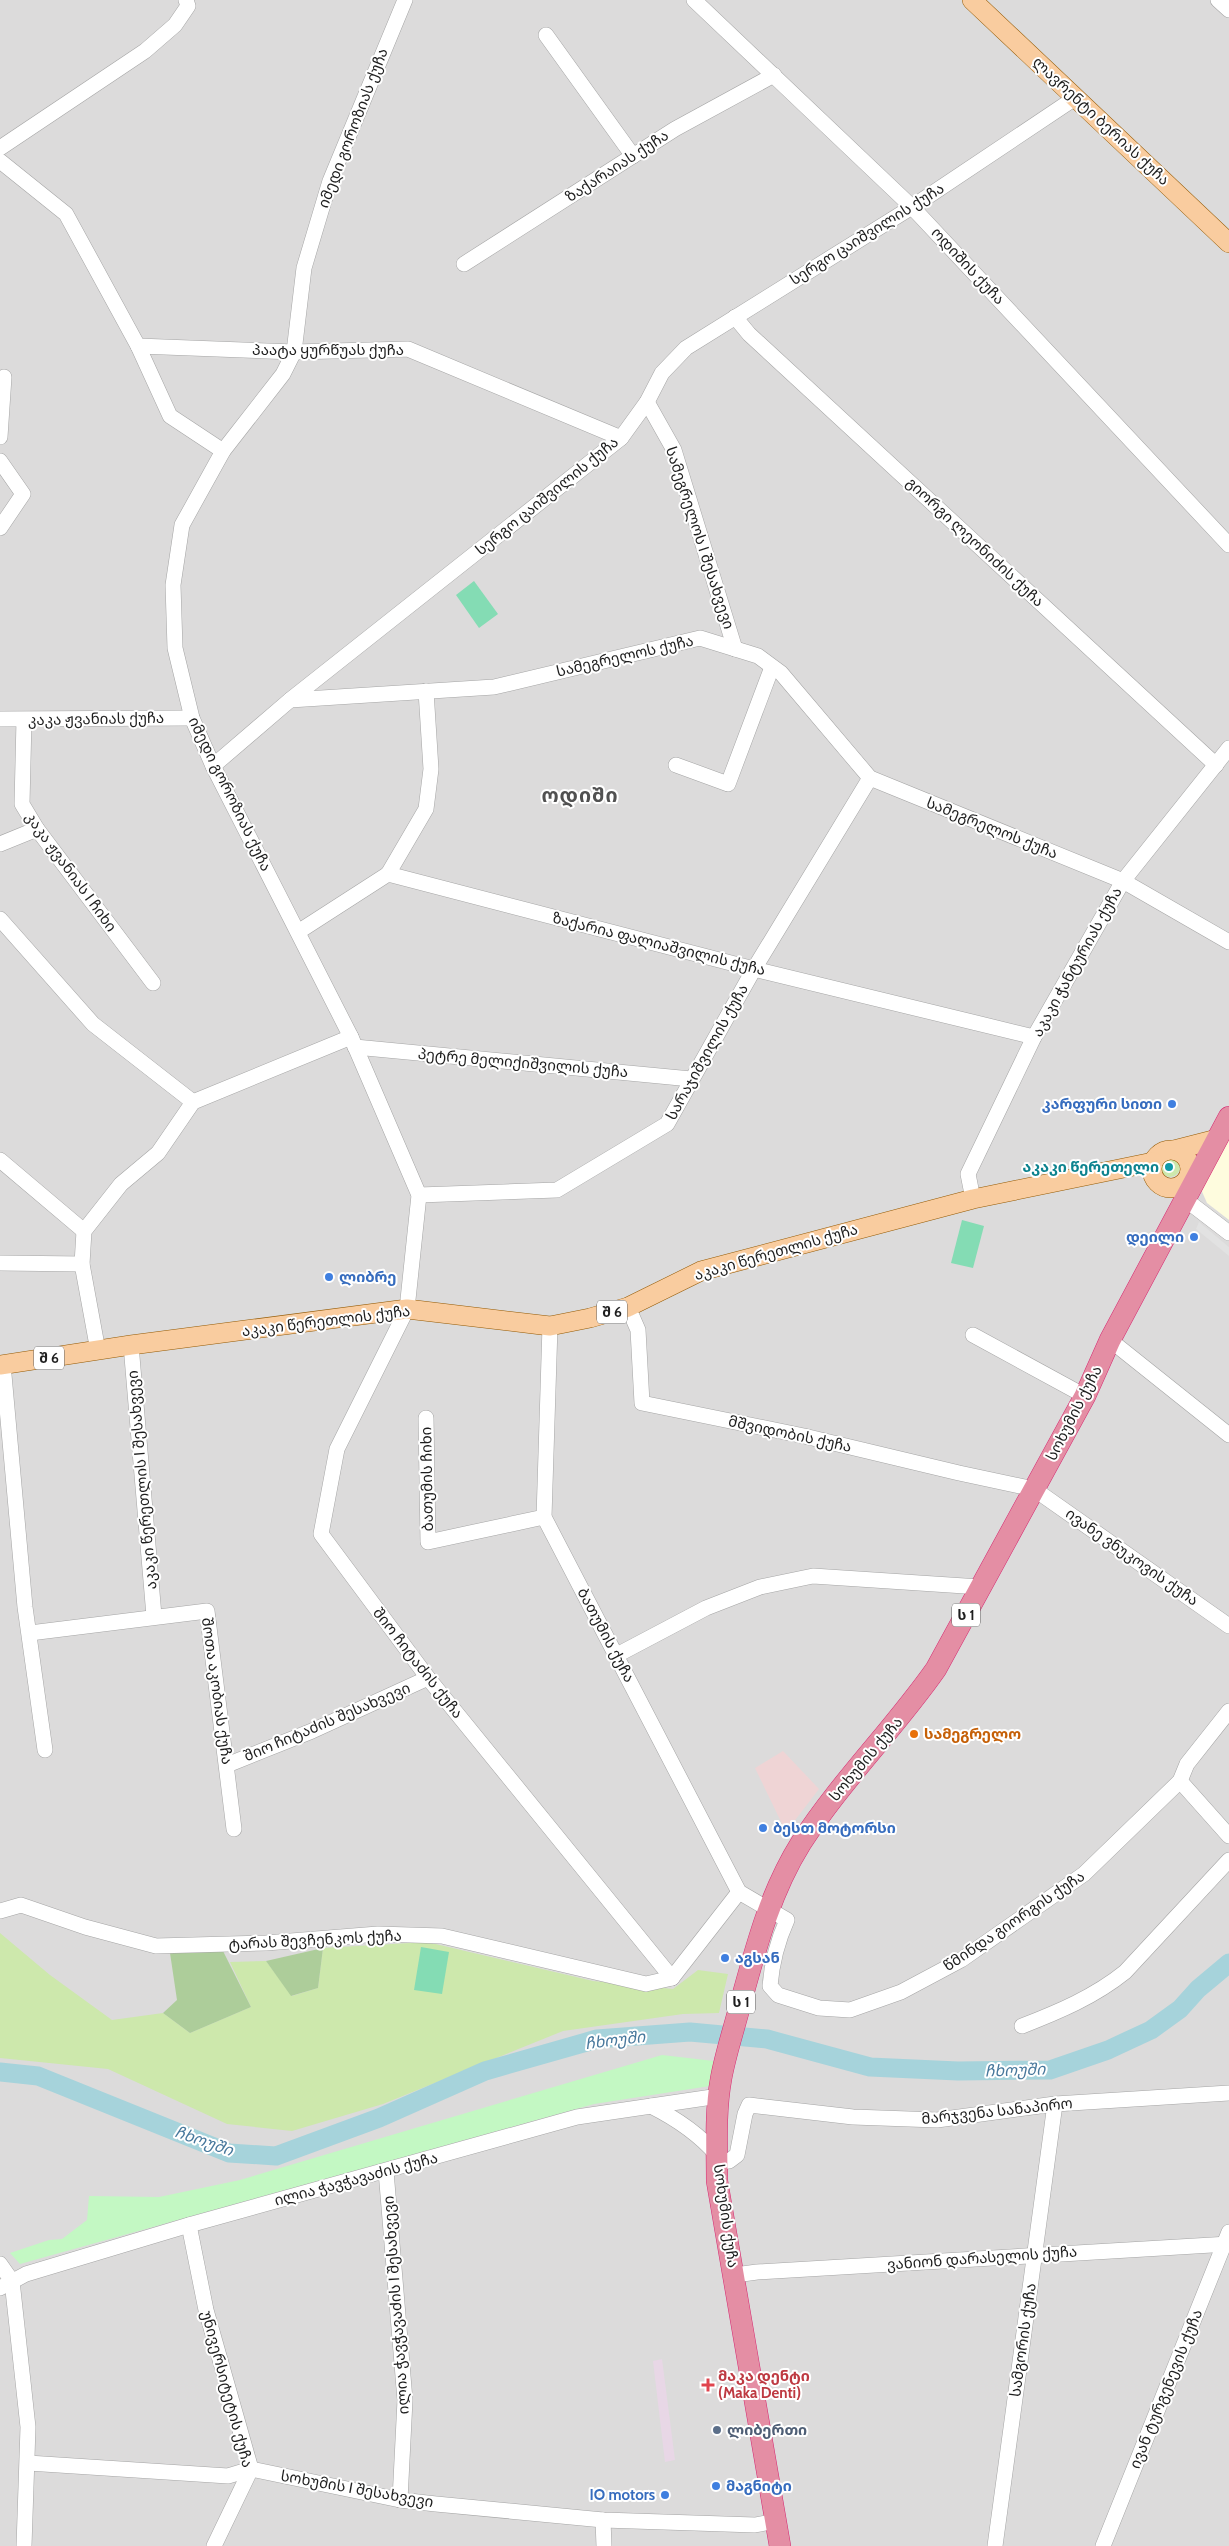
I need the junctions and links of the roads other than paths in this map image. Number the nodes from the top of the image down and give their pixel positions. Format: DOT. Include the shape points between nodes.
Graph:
graph roads {
  1 [pos="186,0"];
  2 [pos="405,0"];
  3 [pos="694,0"];
  4 [pos="972,0"];
  5 [pos="1218,0"];
  6 [pos="1229,10"];
  7 [pos="546,35"];
  8 [pos="774,75"];
  9 [pos="1075,98"];
  10 [pos="0,148"];
  11 [pos="633,156"];
  12 [pos="0,161"];
  13 [pos="912,207"];
  14 [pos="1229,243"];
  15 [pos="464,264"];
  16 [pos="735,317"];
  17 [pos="138,346"];
  18 [pos="294,352"];
  19 [pos="4,377"];
  20 [pos="647,402"];
  21 [pos="0,437"];
  22 [pos="621,438"];
  23 [pos="223,451"];
  24 [pos="0,461"];
  25 [pos="0,528"];
  26 [pos="1229,545"];
  27 [pos="735,649"];
  28 [pos="772,666"];
  29 [pos="426,691"];
  30 [pos="290,700"];
  31 [pos="192,718"];
  32 [pos="0,719"];
  33 [pos="24,720"];
  34 [pos="1229,748"];
  35 [pos="676,765"];
  36 [pos="1216,765"];
  37 [pos="213,766"];
  38 [pos="870,778"];
  39 [pos="37,829"];
  40 [pos="0,844"];
  41 [pos="388,874"];
  42 [pos="1123,881"];
  43 [pos="0,919"];
  44 [pos="298,932"];
  45 [pos="1229,942"];
  46 [pos="754,969"];
  47 [pos="153,983"];
  48 [pos="1034,1037"];
  49 [pos="353,1042"];
  50 [pos="691,1079"];
  51 [pos="193,1102"];
  52 [pos="1229,1117"];
  53 [pos="1217,1139"];
  54 [pos="1174,1150"];
  55 [pos="0,1160"];
  56 [pos="1153,1162"];
  57 [pos="1110,1170"];
  58 [pos="1193,1173"];
  59 [pos="1137,1174"];
  60 [pos="1162,1185"];
  61 [pos="419,1195"];
  62 [pos="973,1199"];
  63 [pos="1182,1207"];
  64 [pos="84,1231"];
  65 [pos="1229,1233"];
  66 [pos="0,1263"];
  67 [pos="82,1264"];
  68 [pos="628,1307"];
  69 [pos="407,1309"];
  70 [pos="550,1326"];
  71 [pos="973,1335"];
  72 [pos="1110,1340"];
  73 [pos="131,1345"];
  74 [pos="98,1351"];
  75 [pos="2,1364"];
  76 [pos="1084,1396"];
  77 [pos="426,1418"];
  78 [pos="1229,1435"];
  79 [pos="1034,1489"];
  80 [pos="544,1517"];
  81 [pos="980,1587"];
  82 [pos="154,1616"];
  83 [pos="1229,1626"];
  84 [pos="30,1633"];
  85 [pos="617,1655"];
  86 [pos="428,1678"];
  87 [pos="1229,1711"];
  88 [pos="45,1750"];
  89 [pos="227,1765"];
  90 [pos="1180,1781"];
  91 [pos="234,1830"];
  92 [pos="1229,1836"];
  93 [pos="1229,1860"];
  94 [pos="739,1892"];
  95 [pos="0,1911"];
  96 [pos="765,1917"];
  97 [pos="672,1978"];
  98 [pos="1022,2026"];
  99 [pos="720,2087"];
  100 [pos="1229,2093"];
  101 [pos="1055,2104"];
  102 [pos="651,2106"];
  103 [pos="717,2158"];
  104 [pos="386,2171"];
  105 [pos="189,2225"];
  106 [pos="1228,2240"];
  107 [pos="1034,2254"];
  108 [pos="0,2264"];
  109 [pos="734,2275"];
  110 [pos="6,2284"];
  111 [pos="28,2463"];
  112 [pos="251,2469"];
  113 [pos="400,2500"];
  114 [pos="604,2520"];
  115 [pos="776,2521"];
  116 [pos="24,2546"];
  117 [pos="214,2546"];
  118 [pos="604,2546"];
  119 [pos="780,2546"];
  120 [pos="995,2546"];
  121 [pos="1102,2546"];
  1 -- 10 [label="street" via="188,6 175,25 145,51"];
  2 -- 18 [label="street, იმედი გოროზიას ქუჩა" via="330,181 304,268"];
  3 -- 8 [label="street, ოდიშის ქუჩა"];
  4 -- 9 [label="main road, ლავრენტი ბერიას ქუჩა"];
  5 -- 6 [label="street"];
  7 -- 11 [label="street"];
  8 -- 11 [label="street, ზაქარაიას ქუჩა"];
  8 -- 13 [label="street, ოდიშის ქუჩა"];
  9 -- 13 [label="street, სერგო ცაიშვილის ქუჩა"];
  9 -- 14 [label="main road, ლავრენტი ბერიას ქუჩა"];
  11 -- 15 [label="street, ზაქარაიას ქუჩა"];
  12 -- 17 [label="street" via="66,214"];
  13 -- 16 [label="street, სერგო ცაიშვილის ქუჩა"];
  13 -- 26 [label="street, ოდიშის ქუჩა"];
  16 -- 20 [label="street, სერგო ცაიშვილის ქუჩა" via="686,348 662,373"];
  16 -- 36 [label="street, გიორგი ლეონიძის ქუჩა"];
  17 -- 18 [label="street, პაატა ყურწუას ქუჩა"];
  17 -- 23 [label="street" via="170,416"];
  18 -- 22 [label="street, პაატა ყურწუას ქუჩა" via="408,349"];
  18 -- 23 [label="street, იმედი გოროზიას ქუჩა" via="283,374"];
  19 -- 21 [label="street"];
  20 -- 22 [label="street, სერგო ცაიშვილის ქუჩა"];
  20 -- 27 [label="street, სამეგრელოს I შესახვევი" via="674,450"];
  22 -- 30 [label="street, სერგო ცაიშვილის ქუჩა"];
  23 -- 31 [label="street, იმედი გოროზიას ქუჩა" via="182,524 173,585 174,648"];
  24 -- 25 [label="street" via="23,494"];
  27 -- 28 [label="street, სამეგრელოს ქუჩა" via="758,656"];
  27 -- 29 [label="street, სამეგრელოს ქუჩა" via="700,638 494,687"];
  28 -- 35 [label="street" via="728,784"];
  28 -- 38 [label="street, სამეგრელოს ქუჩა"];
  29 -- 30 [label="street, სამეგრელოს ქუჩა"];
  29 -- 41 [label="street" via="431,769 426,809"];
  30 -- 37 [label="street, სერგო ცაიშვილის ქუჩა"];
  31 -- 33 [label="street, კაკა ჟვანიას ქუჩა"];
  31 -- 37 [label="street, იმედი გოროზიას ქუჩა"];
  32 -- 33 [label="street, კაკა ჟვანიას ქუჩა"];
  33 -- 39 [label="street, კაკა ჟვანიას I ჩიხი" via="22,804"];
  34 -- 36 [label="street, აკაკი ჭანტურიას ქუჩა"];
  36 -- 42 [label="street, აკაკი ჭანტურიას ქუჩა"];
  37 -- 44 [label="street, იმედი გოროზიას ქუჩა"];
  38 -- 42 [label="street, სამეგრელოს ქუჩა"];
  38 -- 46 [label="street, სარაჯიშვილის ქუჩა"];
  39 -- 40 [label="street"];
  39 -- 47 [label="street, კაკა ჟვანიას I ჩიხი"];
  41 -- 44 [label="street"];
  41 -- 46 [label="street, ზაქარია ფალიაშვილის ქუჩა"];
  42 -- 45 [label="street, სამეგრელოს ქუჩა"];
  42 -- 48 [label="street, აკაკი ჭანტურიას ქუჩა"];
  43 -- 51 [label="street" via="93,1024"];
  44 -- 49 [label="street, იმედი გოროზიას ქუჩა"];
  46 -- 48 [label="street, ზაქარია ფალიაშვილის ქუჩა"];
  46 -- 50 [label="street, სარაჯიშვილის ქუჩა"];
  48 -- 62 [label="street, აკაკი ჭანტურიას ქუჩა" via="968,1174"];
  49 -- 50 [label="street, პეტრე მელიქიშვილის ქუჩა"];
  49 -- 51 [label="street"];
  49 -- 61 [label="street, იმედი გოროზიას ქუჩა"];
  50 -- 61 [label="street, სარაჯიშვილის ქუჩა" via="667,1124 557,1190"];
  51 -- 64 [label="street" via="158,1153 121,1184"];
  52 -- 53 [label="highway, სოხუმის ქუჩა / ს 1"];
  53 -- 54 [label="main road, შ 6"];
  53 -- 58 [label="highway, სოხუმის ქუჩა / ს 1"];
  54 -- 56 [label="main road, შ 6" via="1158,1154"];
  54 -- 58 [label="main road" via="1182,1153"];
  55 -- 64 [label="street"];
  56 -- 57 [label="main road, შ 6"];
  56 -- 60 [label="main road" via="1152,1169"];
  57 -- 59 [label="main road, შ 6"];
  57 -- 62 [label="main road, აკაკი წერეთლის ქუჩა / შ 6"];
  58 -- 60 [label="main road" via="1180,1185"];
  58 -- 63 [label="highway, სოხუმის ქუჩა / ს 1"];
  59 -- 60 [label="main road, შ 6"];
  59 -- 63 [label="main road, შ 6" via="1157,1187 1172,1203"];
  60 -- 63 [label="main road, შ 6"];
  61 -- 69 [label="street, იმედი გოროზიას ქუჩა"];
  62 -- 68 [label="main road, აკაკი წერეთლის ქუჩა / შ 6" via="701,1271"];
  63 -- 65 [label="street"];
  63 -- 72 [label="highway, სოხუმის ქუჩა / ს 1"];
  64 -- 67 [label="street"];
  66 -- 67 [label="street"];
  67 -- 74 [label="street"];
  68 -- 70 [label="main road, აკაკი წერეთლის ქუჩა / შ 6"];
  68 -- 79 [label="street, მშვიდობის ქუჩა" via="638,1330 642,1403"];
  69 -- 70 [label="main road, აკაკი წერეთლის ქუჩა / შ 6"];
  69 -- 73 [label="main road, აკაკი წერეთლის ქუჩა / შ 6"];
  69 -- 86 [label="street, შიო ჩიტაძის ქუჩა" via="337,1448 321,1534"];
  70 -- 80 [label="street, ბათუმის ქუჩა"];
  71 -- 76 [label="street"];
  72 -- 76 [label="highway, სოხუმის ქუჩა / ს 1"];
  72 -- 78 [label="street"];
  73 -- 74 [label="main road, აკაკი წერეთლის ქუჩა / შ 6"];
  73 -- 82 [label="street, აკაკი წერეთლის I შესახვევი"];
  74 -- 75 [label="main road, აკაკი წერეთლის ქუჩა / შ 6"];
  75 -- 84 [label="street"];
  76 -- 79 [label="highway, სოხუმის ქუჩა / ს 1"];
  77 -- 80 [label="street, ბათუმის ჩიხი" via="428,1542"];
  79 -- 81 [label="highway, სოხუმის ქუჩა / ს 1"];
  79 -- 83 [label="street, ივანე ვნუკოვის ქუჩა"];
  80 -- 85 [label="street, ბათუმის ქუჩა"];
  81 -- 85 [label="street" via="812,1576 760,1587 706,1608"];
  81 -- 96 [label="highway, სოხუმის ქუჩა / ს 1" via="936,1669 912,1704 831,1800 801,1843 786,1868"];
  82 -- 84 [label="street, შოთა აკობიას ქუჩა"];
  82 -- 89 [label="street, შოთა აკობიას ქუჩა" via="207,1611"];
  84 -- 88 [label="street"];
  85 -- 94 [label="street, ბათუმის ქუჩა"];
  86 -- 89 [label="street, შიო ჩიტაძის შესახვევი" via="312,1731"];
  86 -- 97 [label="street, შიო ჩიტაძის ქუჩა"];
  87 -- 90 [label="street, წმინდა გიორგის ქუჩა" via="1187,1764"];
  89 -- 91 [label="street, შოთა აკობიას ქუჩა"];
  90 -- 92 [label="street"];
  90 -- 96 [label="street, წმინდა გიორგის ქუჩა" via="1084,1874 1046,1901 960,1960 901,1992 850,2010 819,2008 778,1995 770,1986 776,1945 787,1920"];
  93 -- 98 [label="street" via="1125,1972 1060,2011"];
  94 -- 96 [label="street"];
  94 -- 97 [label="street"];
  95 -- 97 [label="street, ტარას შევჩენკოს ქუჩა" via="21,1905 156,1946 266,1943 378,1934 442,1936 646,1984"];
  96 -- 99 [label="highway, სოხუმის ქუჩა / ს 1"];
  99 -- 102 [label="street, ილია ჭავჭავაძის ქუჩა"];
  99 -- 103 [label="highway, სოხუმის ქუჩა / ს 1"];
  100 -- 101 [label="street, მარჯვენა სანაპირო"];
  101 -- 103 [label="street, მარჯვენა სანაპირო" via="936,2120 853,2117 749,2105 737,2155 729,2161"];
  101 -- 107 [label="street, სამგორის ქუჩა"];
  102 -- 103 [label="street" via="693,2131"];
  102 -- 104 [label="street, ილია ჭავჭავაძის ქუჩა" via="577,2117"];
  103 -- 109 [label="highway, სოხუმის ქუჩა / ს 1"];
  104 -- 105 [label="street, ილია ჭავჭავაძის ქუჩა"];
  104 -- 113 [label="street, ილია ჭავჭავაძის I შესახვევი" via="405,2400"];
  105 -- 110 [label="street, ილია ჭავჭავაძის ქუჩა" via="26,2274"];
  105 -- 112 [label="street, უნივერსიტეტის ქუჩა" via="206,2310"];
  106 -- 107 [label="street, ვანიონ დარასელის ქუჩა"];
  106 -- 121 [label="street, ივან ტურგენევის ქუჩა"];
  107 -- 109 [label="street, ვანიონ დარასელის ქუჩა"];
  107 -- 120 [label="street, სამგორის ქუჩა"];
  108 -- 110 [label="street"];
  109 -- 115 [label="highway, სოხუმის ქუჩა / ს 1"];
  110 -- 111 [label="street" via="28,2427"];
  111 -- 112 [label="street, სოხუმის I შესახვევი" via="228,2476"];
  111 -- 116 [label="street"];
  112 -- 113 [label="street, სოხუმის I შესახვევი"];
  112 -- 117 [label="street, უნივერსიტეტის ქუჩა"];
  113 -- 114 [label="street, სოხუმის I შესახვევი"];
  114 -- 115 [label="street, სოხუმის I შესახვევი" via="755,2525"];
  114 -- 118 [label="street"];
  115 -- 119 [label="highway, სოხუმის ქუჩა / ს 1"];
}
